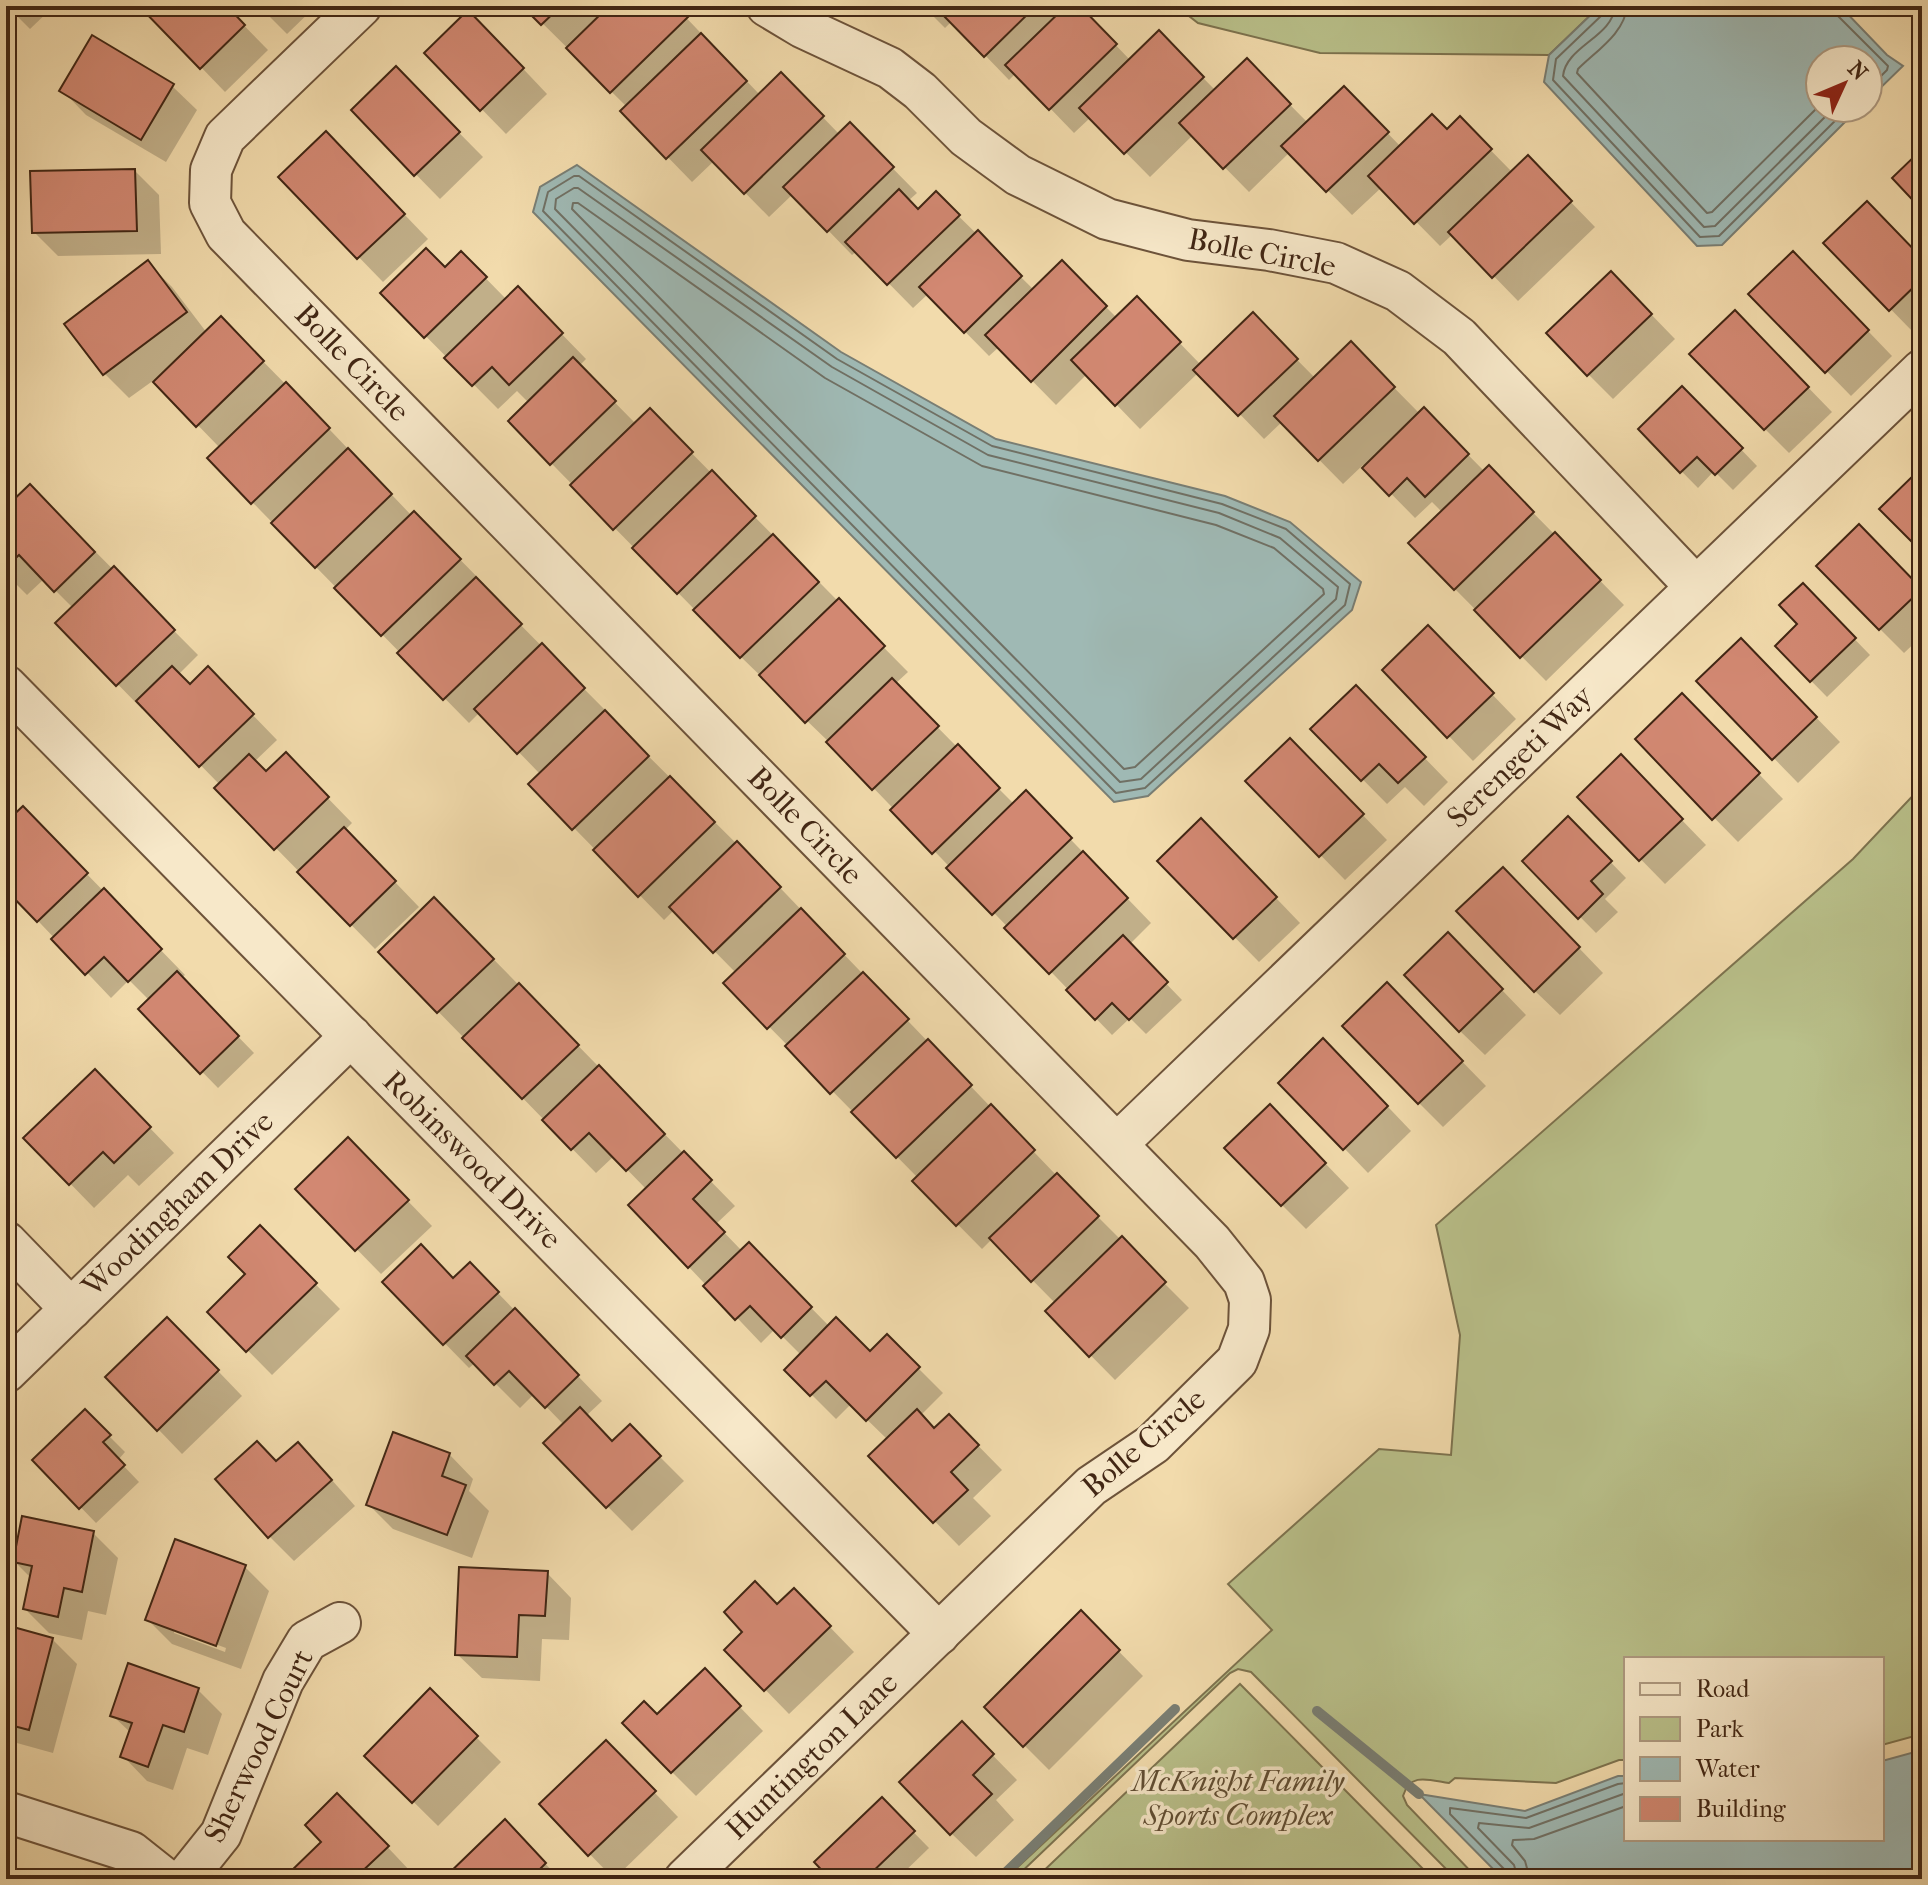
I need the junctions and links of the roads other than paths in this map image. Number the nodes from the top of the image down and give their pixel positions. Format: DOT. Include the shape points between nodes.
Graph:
graph roads {
  1 [pos="361,6"];
  2 [pos="767,6"];
  3 [pos="1922,370"];
  4 [pos="1696,587"];
  5 [pos="6,686"];
  6 [pos="351,1036"];
  7 [pos="1117,1144"];
  8 [pos="6,1242"];
  9 [pos="71,1309"];
  10 [pos="6,1372"];
  11 [pos="340,1623"];
  12 [pos="939,1634"];
  13 [pos="6,1812"];
  14 [pos="165,1879"];
  15 [pos="185,1879"];
  16 [pos="685,1879"];
  1 -- 7 [label="street, Bolle Circle" via="225,137 211,170 210,203 226,234"];
  2 -- 4 [label="street, Bolle Circle" via="890,68 966,137 1018,175 1107,219 1188,240 1336,263 1398,291 1459,337"];
  3 -- 4 [label="street, Serengeti Way"];
  4 -- 7 [label="street, Serengeti Way"];
  5 -- 6 [label="street, Robinswood Drive"];
  6 -- 9 [label="street, Woodingham Drive"];
  6 -- 12 [label="street, Robinswood Drive"];
  7 -- 12 [label="street, Bolle Circle" via="1244,1282 1250,1300 1249,1329 1237,1361 1153,1444 1091,1486"];
  8 -- 9 [label="street"];
  9 -- 10 [label="street, Woodingham Drive"];
  11 -- 15 [label="street, Sherwood Court" via="307,1641 283,1681 221,1834"];
  12 -- 16 [label="street, Huntington Lane"];
  13 -- 14 [label="street" via="131,1852"];
}
